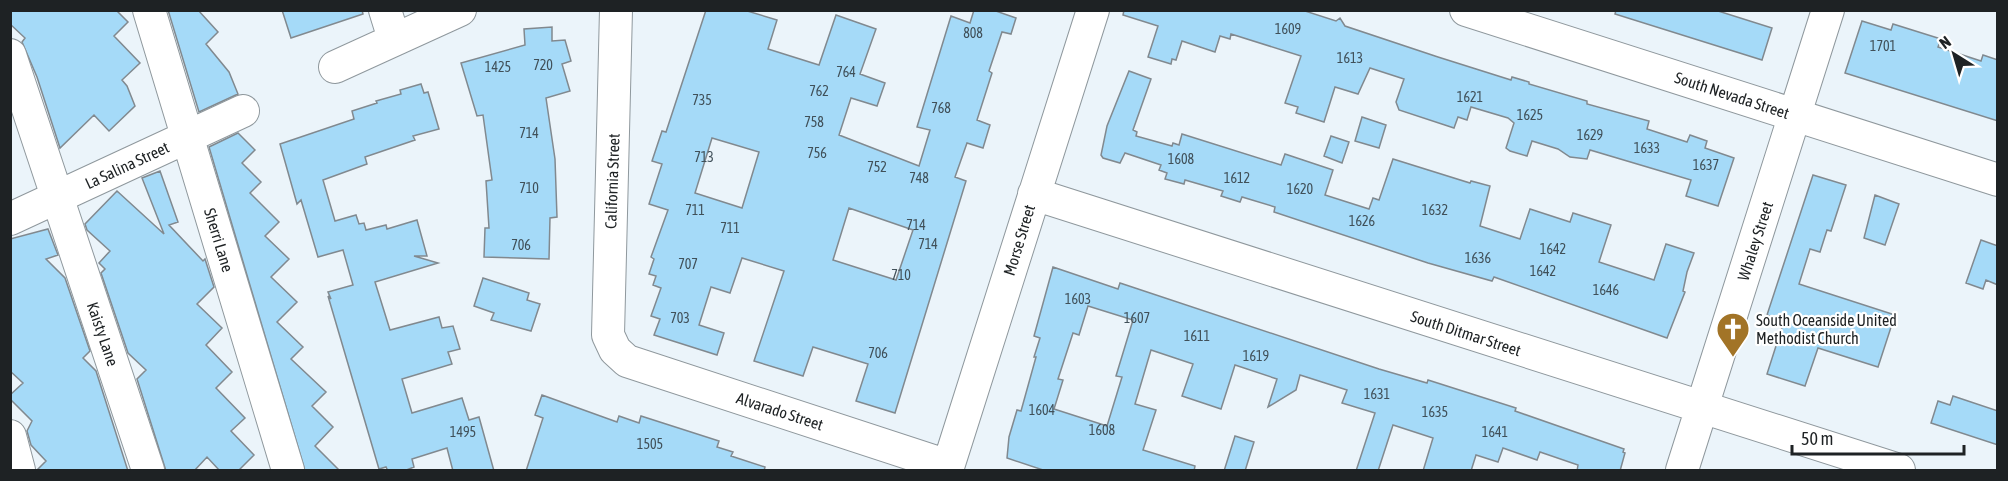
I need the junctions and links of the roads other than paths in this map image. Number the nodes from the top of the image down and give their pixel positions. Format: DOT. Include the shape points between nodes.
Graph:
graph roads {
  1 [pos="149,10"];
  2 [pos="460,10"];
  3 [pos="616,10"];
  4 [pos="1093,10"];
  5 [pos="1466,10"];
  6 [pos="1828,10"];
  7 [pos="389,25"];
  8 [pos="10,55"];
  9 [pos="335,67"];
  10 [pos="243,111"];
  11 [pos="1795,115"];
  12 [pos="188,136"];
  13 [pos="1998,180"];
  14 [pos="1034,194"];
  15 [pos="57,198"];
  16 [pos="10,219"];
  17 [pos="615,350"];
  18 [pos="1701,409"];
  19 [pos="10,436"];
  20 [pos="948,468"];
  21 [pos="19,471"];
  22 [pos="148,471"];
  23 [pos="288,471"];
  24 [pos="1682,471"];
  25 [pos="1899,471"];
  1 -- 12 [label="street, Sherri Lane"];
  2 -- 7 [label="street"];
  3 -- 17 [label="street, California Street" via="608,335"];
  4 -- 14 [label="street, Morse Street"];
  5 -- 11 [label="street, South Nevada Street"];
  6 -- 11 [label="street, Whaley Street"];
  7 -- 9 [label="street"];
  8 -- 15 [label="street"];
  10 -- 12 [label="street, La Salina Street"];
  11 -- 13 [label="street, South Nevada Street"];
  11 -- 18 [label="street, Whaley Street"];
  12 -- 15 [label="street, La Salina Street"];
  12 -- 23 [label="street, Sherri Lane"];
  14 -- 18 [label="street, South Ditmar Street"];
  14 -- 20 [label="street, Morse Street"];
  15 -- 16 [label="street, La Salina Street"];
  15 -- 22 [label="street, Kaisty Lane"];
  17 -- 20 [label="street, Alvarado Street" via="627,361"];
  18 -- 24 [label="street, Whaley Street"];
  18 -- 25 [label="street, South Ditmar Street"];
  19 -- 21 [label="street"];
}
